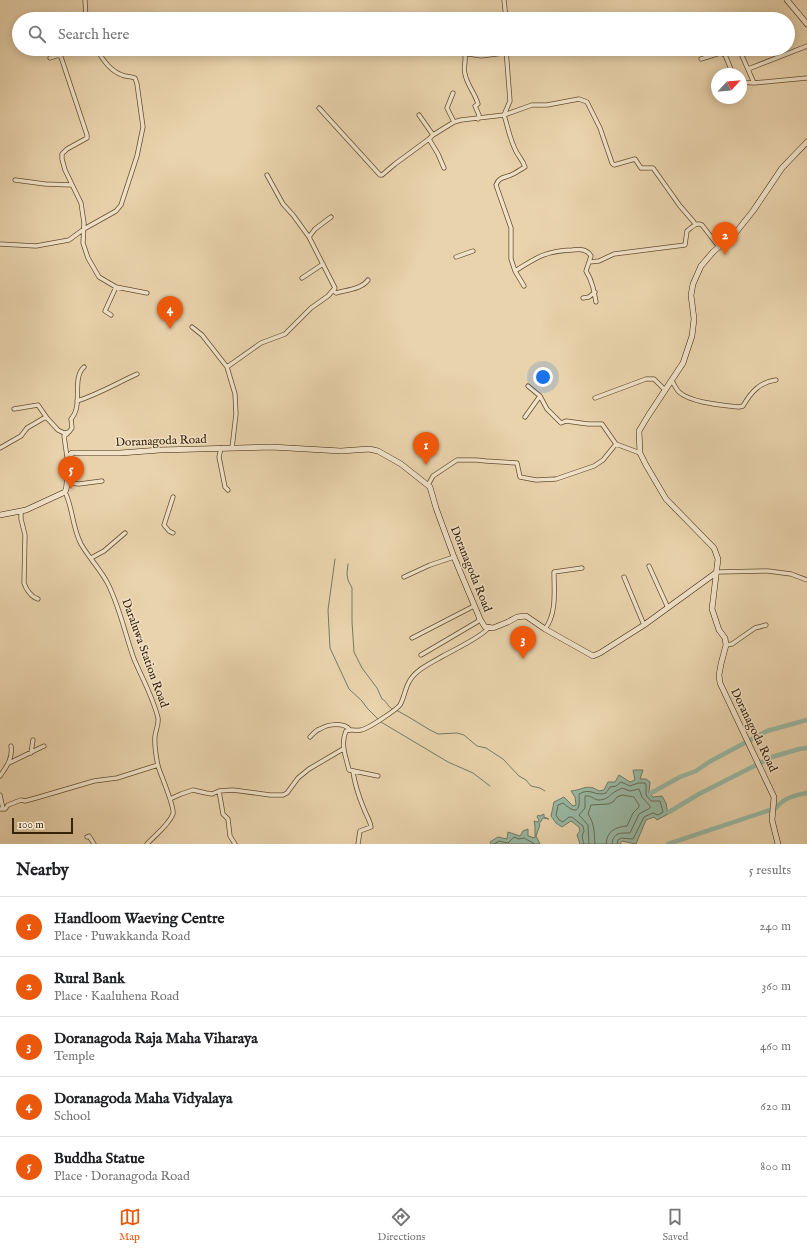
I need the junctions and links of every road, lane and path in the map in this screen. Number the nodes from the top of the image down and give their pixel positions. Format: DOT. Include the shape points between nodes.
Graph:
graph roads {
  1 [pos="85,0"];
  2 [pos="504,0"];
  3 [pos="787,0"];
  4 [pos="86,12"];
  5 [pos="505,12"];
  6 [pos="807,24"];
  7 [pos="807,46"];
  8 [pos="795,51"];
  9 [pos="56,56"];
  10 [pos="60,56"];
  11 [pos="101,56"];
  12 [pos="465,56"];
  13 [pos="506,56"];
  14 [pos="710,56"];
  15 [pos="725,56"];
  16 [pos="742,56"];
  17 [pos="781,56"];
  18 [pos="50,58"];
  19 [pos="701,59"];
  20 [pos="730,68"];
  21 [pos="748,69"];
  22 [pos="807,78"];
  23 [pos="747,82"];
  24 [pos="754,83"];
  25 [pos="452,93"];
  26 [pos="318,108"];
  27 [pos="419,115"];
  28 [pos="504,115"];
  29 [pos="478,119"];
  30 [pos="454,122"];
  31 [pos="433,135"];
  32 [pos="429,139"];
  33 [pos="807,142"];
  34 [pos="444,168"];
  35 [pos="267,175"];
  36 [pos="15,180"];
  37 [pos="72,185"];
  38 [pos="330,217"];
  39 [pos="695,224"];
  40 [pos="84,229"];
  41 [pos="309,237"];
  42 [pos="0,244"];
  43 [pos="718,248"];
  44 [pos="473,251"];
  45 [pos="456,257"];
  46 [pos="589,262"];
  47 [pos="323,264"];
  48 [pos="515,271"];
  49 [pos="302,278"];
  50 [pos="368,280"];
  51 [pos="524,286"];
  52 [pos="116,287"];
  53 [pos="333,290"];
  54 [pos="595,292"];
  55 [pos="147,293"];
  56 [pos="583,298"];
  57 [pos="596,302"];
  58 [pos="111,314"];
  59 [pos="192,326"];
  60 [pos="227,367"];
  61 [pos="84,368"];
  62 [pos="137,374"];
  63 [pos="776,380"];
  64 [pos="672,381"];
  65 [pos="528,386"];
  66 [pos="665,390"];
  67 [pos="540,396"];
  68 [pos="595,398"];
  69 [pos="77,400"];
  70 [pos="14,409"];
  71 [pos="525,417"];
  72 [pos="47,418"];
  73 [pos="69,432"];
  74 [pos="616,444"];
  75 [pos="0,448"];
  76 [pos="221,448"];
  77 [pos="232,448"];
  78 [pos="640,453"];
  79 [pos="68,457"];
  80 [pos="102,481"];
  81 [pos="67,483"];
  82 [pos="428,485"];
  83 [pos="228,490"];
  84 [pos="65,492"];
  85 [pos="173,497"];
  86 [pos="21,511"];
  87 [pos="0,515"];
  88 [pos="125,533"];
  89 [pos="173,533"];
  90 [pos="91,558"];
  91 [pos="454,558"];
  92 [pos="649,566"];
  93 [pos="582,568"];
  94 [pos="717,572"];
  95 [pos="404,577"];
  96 [pos="624,577"];
  97 [pos="807,580"];
  98 [pos="38,599"];
  99 [pos="474,606"];
  100 [pos="668,608"];
  101 [pos="480,620"];
  102 [pos="644,625"];
  103 [pos="766,625"];
  104 [pos="489,627"];
  105 [pos="545,629"];
  106 [pos="412,638"];
  107 [pos="726,644"];
  108 [pos="420,655"];
  109 [pos="350,730"];
  110 [pos="310,737"];
  111 [pos="33,740"];
  112 [pos="11,746"];
  113 [pos="44,746"];
  114 [pos="344,749"];
  115 [pos="31,752"];
  116 [pos="9,763"];
  117 [pos="158,765"];
  118 [pos="353,772"];
  119 [pos="0,776"];
  120 [pos="378,776"];
  121 [pos="219,791"];
  122 [pos="0,795"];
  123 [pos="170,799"];
  124 [pos="2,809"];
  125 [pos="87,837"];
  126 [pos="94,844"];
  127 [pos="147,844"];
  128 [pos="234,844"];
  129 [pos="358,844"];
  130 [pos="778,844"];
  1 -- 4 [label="street"];
  2 -- 5 [label="street"];
  3 -- 6 [label="street"];
  7 -- 8 [label="street"];
  9 -- 18 [label="street"];
  10 -- 37 [label="street" via="87,136 62,154"];
  11 -- 40 [label="street" via="111,68 122,75 135,78 143,127 137,156 121,205 116,211"];
  12 -- 29 [label="street" via="465,76 476,96"];
  13 -- 28 [label="street" via="510,101"];
  14 -- 19 [label="street"];
  15 -- 20 [label="street"];
  16 -- 21 [label="street"];
  17 -- 21 [label="street"];
  21 -- 24 [label="street"];
  22 -- 24 [label="street"];
  23 -- 24 [label="street"];
  25 -- 30 [label="street" via="447,108"];
  26 -- 32 [label="street" via="380,175"];
  27 -- 31 [label="street"];
  28 -- 29 [label="street"];
  28 -- 39 [label="street" via="532,105 579,99 587,102 600,128 612,163 614,165 635,159 641,168 653,168"];
  28 -- 48 [label="street" via="511,138 525,167 510,176 504,176 496,185 512,228 511,259"];
  29 -- 30 [label="street"];
  30 -- 31 [label="street"];
  31 -- 32 [label="street"];
  32 -- 34 [label="street"];
  33 -- 43 [label="street" via="774,179 737,231"];
  35 -- 41 [label="street" via="283,204"];
  36 -- 37 [label="street"];
  37 -- 40 [label="street" via="81,203"];
  38 -- 41 [label="street"];
  39 -- 43 [label="street" via="702,225"];
  39 -- 46 [label="street" via="687,231 685,245 614,254 599,262"];
  40 -- 42 [label="street" via="69,240 49,244"];
  40 -- 52 [label="street" via="83,243 88,258 99,277"];
  41 -- 47 [label="street"];
  43 -- 64 [label="street" via="701,266 693,284 692,336 683,363"];
  44 -- 45 [label="street"];
  46 -- 48 [label="street" via="591,256 583,249 556,250 537,256"];
  46 -- 54 [label="street" via="586,271"];
  47 -- 49 [label="street"];
  47 -- 53 [label="street"];
  48 -- 51 [label="street"];
  50 -- 53 [label="street" via="366,284 354,289 336,293"];
  52 -- 55 [label="street"];
  52 -- 58 [label="street" via="105,311"];
  53 -- 60 [label="street" via="285,334 261,343"];
  54 -- 56 [label="street"];
  54 -- 57 [label="street"];
  59 -- 60 [label="street"];
  60 -- 77 [label="street" via="236,414"];
  61 -- 69 [label="street" via="79,380"];
  62 -- 69 [label="street" via="100,393"];
  63 -- 64 [label="street" via="761,384 743,406 739,407 709,404 687,397 679,392"];
  64 -- 66 [label="street"];
  65 -- 67 [label="street"];
  66 -- 68 [label="street" via="654,379 646,379"];
  66 -- 78 [label="street" via="640,430"];
  67 -- 71 [label="street"];
  67 -- 74 [label="street" via="547,409 561,423 602,424"];
  69 -- 73 [label="street" via="78,406 71,419 72,428"];
  70 -- 72 [label="street" via="38,405"];
  72 -- 73 [label="street" via="58,430"];
  72 -- 75 [label="street" via="27,428 21,436"];
  73 -- 79 [label="street" via="64,436"];
  74 -- 78 [label="street"];
  74 -- 82 [label="street" via="603,460 594,466 556,479 536,480 520,477 517,463 457,460 433,476"];
  76 -- 77 [label="street, Doranagoda Road"];
  76 -- 79 [label="street, Doranagoda Road" via="120,453 83,452 72,453"];
  76 -- 83 [label="street" via="220,457 225,487"];
  77 -- 82 [label="street, Doranagoda Road" via="271,447 341,451 369,449 378,451 401,464"];
  78 -- 94 [label="street" via="666,499 714,548 718,559"];
  79 -- 81 [label="street"];
  80 -- 81 [label="street"];
  81 -- 84 [label="street"];
  82 -- 91 [label="street, Doranagoda Road"];
  84 -- 86 [label="street"];
  84 -- 90 [label="street, Daraluwa Station Road" via="74,527"];
  85 -- 89 [label="street" via="164,525"];
  86 -- 87 [label="street"];
  86 -- 98 [label="street" via="25,535 24,583"];
  88 -- 90 [label="street" via="104,551"];
  90 -- 117 [label="street, Daraluwa Station Road" via="108,583 134,658 154,703 159,723 155,748"];
  91 -- 95 [label="street"];
  91 -- 99 [label="street, Doranagoda Road"];
  92 -- 100 [label="street"];
  93 -- 105 [label="street" via="554,572 554,608 550,623"];
  94 -- 97 [label="street" via="768,570"];
  94 -- 100 [label="street, Doranagoda Road"];
  94 -- 107 [label="street" via="712,609"];
  96 -- 102 [label="street"];
  99 -- 101 [label="street, Doranagoda Road"];
  99 -- 106 [label="street"];
  100 -- 102 [label="street, Doranagoda Road"];
  101 -- 104 [label="street, Doranagoda Road" via="485,627"];
  101 -- 108 [label="street"];
  102 -- 105 [label="street, Doranagoda Road" via="593,656"];
  103 -- 107 [label="street" via="755,628 732,644"];
  104 -- 105 [label="street, Doranagoda Road" via="493,628 517,616 526,616"];
  104 -- 109 [label="street" via="477,637 416,673 408,682 400,704 394,710 367,728"];
  107 -- 130 [label="street, Doranagoda Road" via="719,675 720,683 774,797 772,820"];
  109 -- 110 [label="street" via="337,724 320,728"];
  109 -- 114 [label="street" via="346,731 343,737"];
  111 -- 115 [label="street"];
  112 -- 116 [label="street"];
  113 -- 115 [label="street"];
  114 -- 118 [label="street" via="349,770"];
  114 -- 121 [label="street" via="309,769 283,795"];
  115 -- 116 [label="street"];
  116 -- 119 [label="street"];
  117 -- 123 [label="street, Daraluwa Station Road"];
  117 -- 124 [label="street" via="117,778 94,781 21,800"];
  118 -- 120 [label="street"];
  118 -- 129 [label="street" via="371,827 360,831"];
  121 -- 123 [label="street" via="212,794 193,790"];
  121 -- 128 [label="street" via="223,814 228,819 230,836"];
  122 -- 124 [label="street"];
  123 -- 127 [label="street, Daraluwa Station Road" via="174,807 173,814 167,824"];
  125 -- 126 [label="street" via="91,837"];
}
